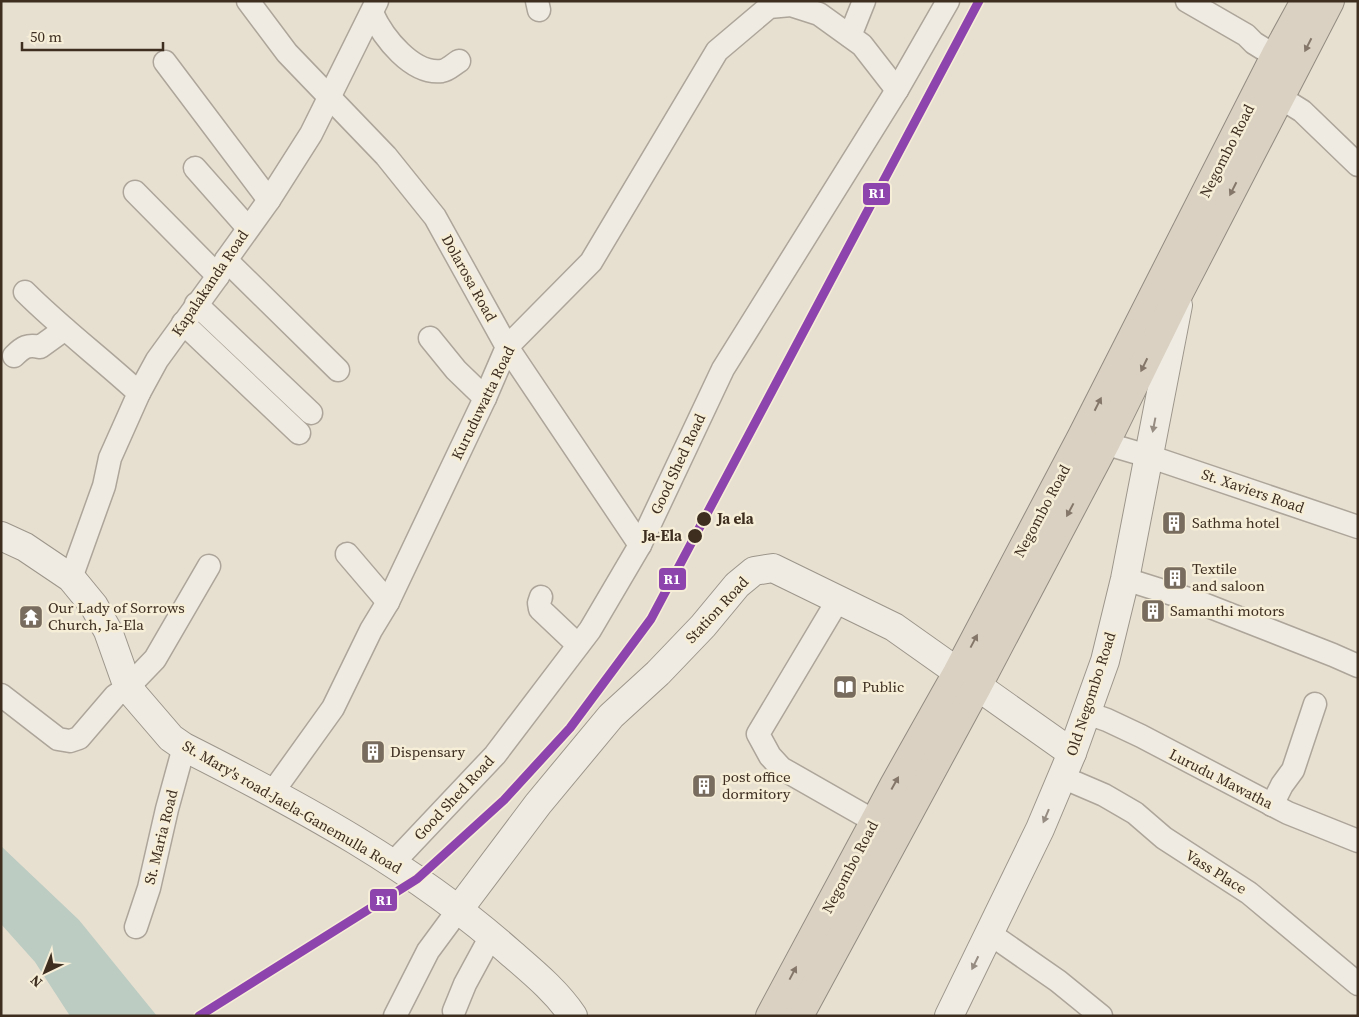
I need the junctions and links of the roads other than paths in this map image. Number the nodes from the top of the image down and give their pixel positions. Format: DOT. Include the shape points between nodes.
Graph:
graph roads {
  1 [pos="248,1"];
  2 [pos="864,1"];
  3 [pos="948,1"];
  4 [pos="1187,1"];
  5 [pos="1305,1"];
  6 [pos="1330,1"];
  7 [pos="767,4"];
  8 [pos="374,7"];
  9 [pos="850,36"];
  10 [pos="1275,56"];
  11 [pos="459,61"];
  12 [pos="165,62"];
  13 [pos="897,90"];
  14 [pos="1281,98"];
  15 [pos="330,99"];
  16 [pos="1358,166"];
  17 [pos="195,168"];
  18 [pos="135,192"];
  19 [pos="269,200"];
  20 [pos="248,228"];
  21 [pos="222,268"];
  22 [pos="1180,291"];
  23 [pos="25,292"];
  24 [pos="196,304"];
  25 [pos="183,323"];
  26 [pos="65,329"];
  27 [pos="430,338"];
  28 [pos="507,346"];
  29 [pos="14,356"];
  30 [pos="338,370"];
  31 [pos="139,393"];
  32 [pos="485,398"];
  33 [pos="311,413"];
  34 [pos="299,433"];
  35 [pos="1094,440"];
  36 [pos="1148,456"];
  37 [pos="1358,527"];
  38 [pos="1,536"];
  39 [pos="640,545"];
  40 [pos="347,554"];
  41 [pos="208,566"];
  42 [pos="71,578"];
  43 [pos="1125,579"];
  44 [pos="541,597"];
  45 [pos="838,600"];
  46 [pos="388,602"];
  47 [pos="578,646"];
  48 [pos="1358,666"];
  49 [pos="967,680"];
  50 [pos="129,686"];
  51 [pos="1,695"];
  52 [pos="1315,704"];
  53 [pos="1087,712"];
  54 [pos="184,747"];
  55 [pos="1067,765"];
  56 [pos="272,793"];
  57 [pos="1272,805"];
  58 [pos="874,821"];
  59 [pos="1358,841"];
  60 [pos="393,862"];
  61 [pos="459,909"];
  62 [pos="136,927"];
  63 [pos="989,933"];
  64 [pos="491,936"];
  65 [pos="1358,984"];
  66 [pos="454,1010"];
  67 [pos="395,1016"];
  68 [pos="574,1016"];
  69 [pos="770,1016"];
  70 [pos="799,1016"];
  71 [pos="948,1016"];
  72 [pos="1101,1016"];
  1 -- 15 [label="street, Dolarosa Road" via="287,53"];
  2 -- 9 [label="street"];
  3 -- 13 [label="street"];
  4 -- 10 [label="street"];
  5 -- 10 [label="highway, Negombo Road"];
  6 -- 14 [label="highway, Negombo Road, one-way"];
  7 -- 9 [label="street, Kuruduwatta Road" via="791,5 819,14"];
  7 -- 28 [label="street, Kuruduwatta Road" via="717,51 591,262"];
  8 -- 11 [label="street" via="392,44 412,64 431,71 444,70"];
  8 -- 15 [label="street, Kapalakanda Road"];
  9 -- 13 [label="street, Kuruduwatta Road" via="862,45"];
  35 -- 10 [label="highway, Negombo Road, one-way"];
  12 -- 19 [label="street"];
  13 -- 39 [label="street, Good Shed Road" via="723,369"];
  14 -- 16 [label="street" via="1302,111"];
  14 -- 22 [label="highway, Negombo Road, one-way"];
  15 -- 19 [label="street, Kapalakanda Road"];
  15 -- 28 [label="street, Dolarosa Road" via="386,156 435,218"];
  17 -- 20 [label="street"];
  18 -- 21 [label="street"];
  19 -- 20 [label="street, Kapalakanda Road"];
  20 -- 21 [label="street, Kapalakanda Road"];
  21 -- 24 [label="street, Kapalakanda Road"];
  21 -- 30 [label="street"];
  22 -- 35 [label="highway, Negombo Road, one-way"];
  22 -- 36 [label="street, Old Negombo Road, one-way"];
  23 -- 26 [label="street"];
  24 -- 25 [label="street, Kapalakanda Road"];
  24 -- 33 [label="street"];
  25 -- 31 [label="street, Kapalakanda Road"];
  25 -- 34 [label="street"];
  26 -- 29 [label="street" via="40,347 23,347"];
  26 -- 31 [label="street"];
  27 -- 32 [label="street"];
  28 -- 32 [label="street, Kuruduwatta Road"];
  28 -- 39 [label="street, Dolarosa Road"];
  31 -- 42 [label="street, Kapalakanda Road" via="110,458 104,486"];
  32 -- 46 [label="street, Kuruduwatta Road"];
  35 -- 36 [label="street, St. Xaviers Road"];
  35 -- 49 [label="highway, Negombo Road"];
  36 -- 37 [label="street, St. Xaviers Road"];
  36 -- 43 [label="street, Old Negombo Road"];
  38 -- 42 [label="street, St. Mary's road-Jaela-Ganemulla Road" via="25,547"];
  39 -- 47 [label="street, Good Shed Road"];
  40 -- 46 [label="street"];
  41 -- 50 [label="street" via="155,659"];
  42 -- 50 [label="street, St. Mary's road-Jaela-Ganemulla Road" via="94,606 108,631"];
  43 -- 48 [label="street" via="1198,602"];
  43 -- 53 [label="street, Old Negombo Road" via="1105,661"];
  44 -- 47 [label="street" via="540,608"];
  45 -- 49 [label="street, Station Road" via="894,627"];
  45 -- 58 [label="street" via="758,734 770,756 782,768"];
  45 -- 61 [label="street, Station Road" via="773,568 754,571 737,585 658,672 611,716 538,804"];
  46 -- 56 [label="street, Kuruduwatta Road" via="333,708"];
  47 -- 60 [label="street, Good Shed Road" via="495,755"];
  49 -- 55 [label="street, Station Road"];
  58 -- 49 [label="highway, Negombo Road, one-way"];
  49 -- 70 [label="highway, Negombo Road"];
  50 -- 51 [label="street" via="115,696 79,738 70,741 58,739 47,732"];
  50 -- 54 [label="street, St. Mary's road-Jaela-Ganemulla Road" via="150,715"];
  52 -- 57 [label="street" via="1292,770"];
  53 -- 55 [label="street, Old Negombo Road"];
  53 -- 57 [label="street, Lurudu Mawatha"];
  54 -- 56 [label="street, St. Mary's road-Jaela-Ganemulla Road"];
  54 -- 62 [label="street, St. Maria Road" via="149,888"];
  55 -- 63 [label="street, Old Negombo Road, one-way"];
  55 -- 65 [label="street, Vass Place" via="1135,813 1164,838 1249,893"];
  56 -- 60 [label="street, St. Mary's road-Jaela-Ganemulla Road"];
  57 -- 59 [label="street, Lurudu Mawatha"];
  69 -- 58 [label="highway, Negombo Road, one-way"];
  60 -- 61 [label="street, St. Mary's road-Jaela-Ganemulla Road"];
  61 -- 64 [label="street, St. Mary's road-Jaela-Ganemulla Road"];
  61 -- 67 [label="street" via="428,951"];
  63 -- 71 [label="street, Old Negombo Road, one-way"];
  63 -- 72 [label="street" via="1058,981"];
  64 -- 66 [label="street"];
  64 -- 68 [label="street, St. Mary's road-Jaela-Ganemulla Road" via="539,978"];
}
